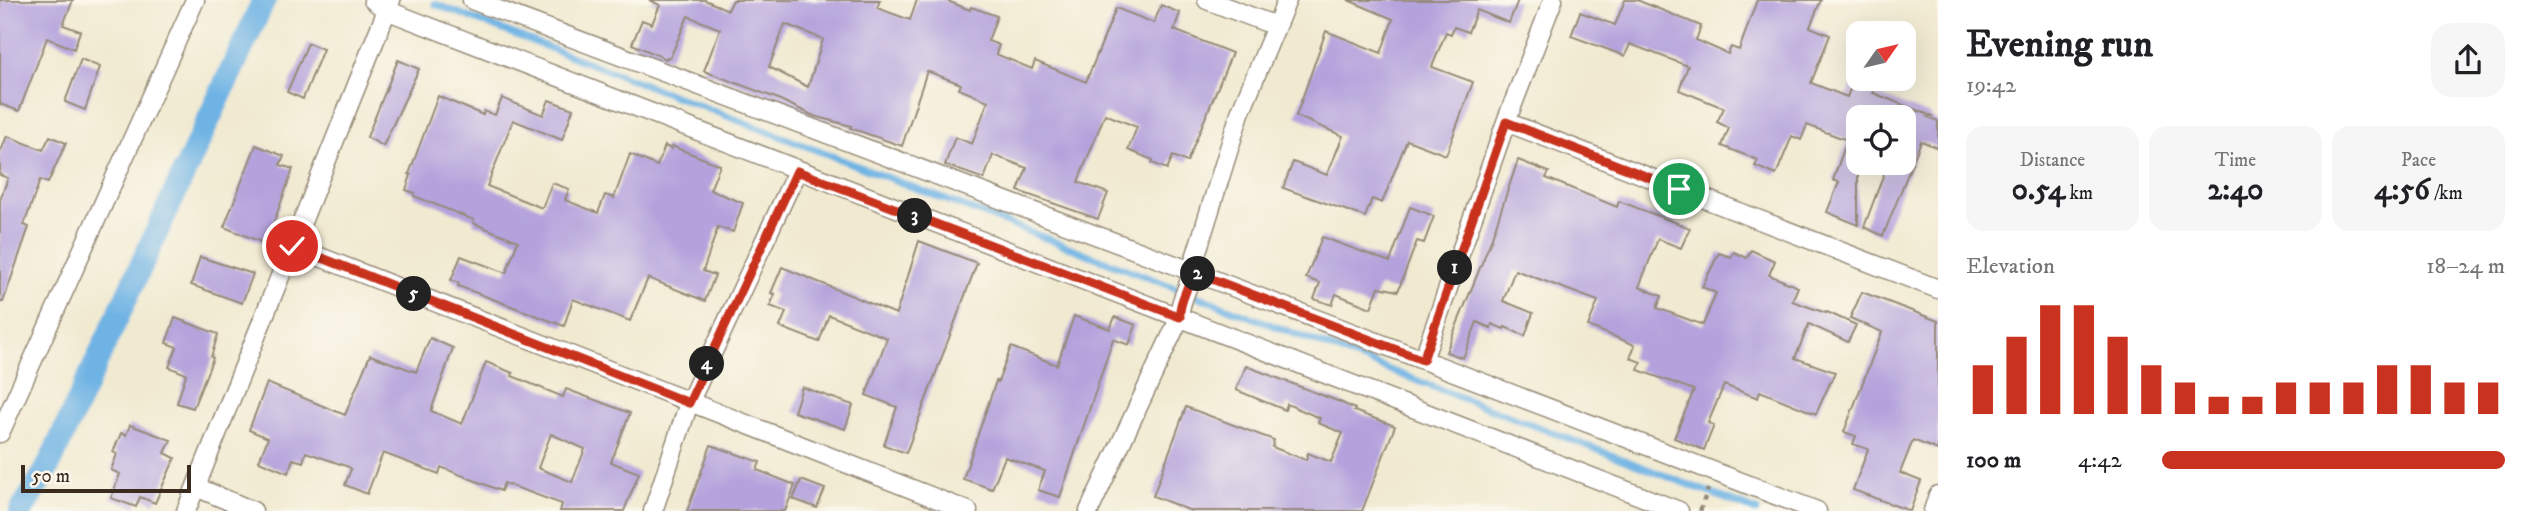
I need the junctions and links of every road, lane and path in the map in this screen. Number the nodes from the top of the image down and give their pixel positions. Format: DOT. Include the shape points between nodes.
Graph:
graph roads {
  1 [pos="195,0"];
  2 [pos="472,0"];
  3 [pos="1207,0"];
  4 [pos="1287,0"];
  5 [pos="1553,0"];
  6 [pos="383,3"];
  7 [pos="1276,26"];
  8 [pos="1506,122"];
  9 [pos="797,171"];
  10 [pos="292,246"];
  11 [pos="1191,275"];
  12 [pos="1938,289"];
  13 [pos="1180,314"];
  14 [pos="1423,360"];
  15 [pos="7,401"];
  16 [pos="689,403"];
  17 [pos="0,433"];
  18 [pos="1710,484"];
  19 [pos="196,487"];
  20 [pos="1938,495"];
  21 [pos="1653,506"];
  22 [pos="187,511"];
  23 [pos="253,511"];
  24 [pos="653,511"];
  25 [pos="968,511"];
  26 [pos="1089,511"];
  27 [pos="1679,511"];
  28 [pos="1700,511"];
  29 [pos="1817,511"];
  30 [pos="1933,511"];
  1 -- 15 [label="street"];
  2 -- 11 [label="street"];
  3 -- 7 [label="street"];
  4 -- 7 [label="street"];
  5 -- 8 [label="street"];
  6 -- 9 [label="street"];
  6 -- 10 [label="street"];
  7 -- 11 [label="street" via="1240,113"];
  8 -- 12 [label="street"];
  8 -- 14 [label="street"];
  9 -- 13 [label="street"];
  9 -- 16 [label="street"];
  10 -- 16 [label="street"];
  10 -- 19 [label="street"];
  11 -- 13 [label="street"];
  11 -- 14 [label="street"];
  13 -- 21 [label="street"];
  13 -- 26 [label="street"];
  14 -- 29 [label="street"];
  15 -- 17 [label="street"];
  16 -- 24 [label="street"];
  16 -- 25 [label="street"];
  18 -- 28 [label="path"];
  19 -- 22 [label="street"];
  19 -- 23 [label="street"];
  20 -- 30 [label="street"];
  21 -- 27 [label="street"];
}
